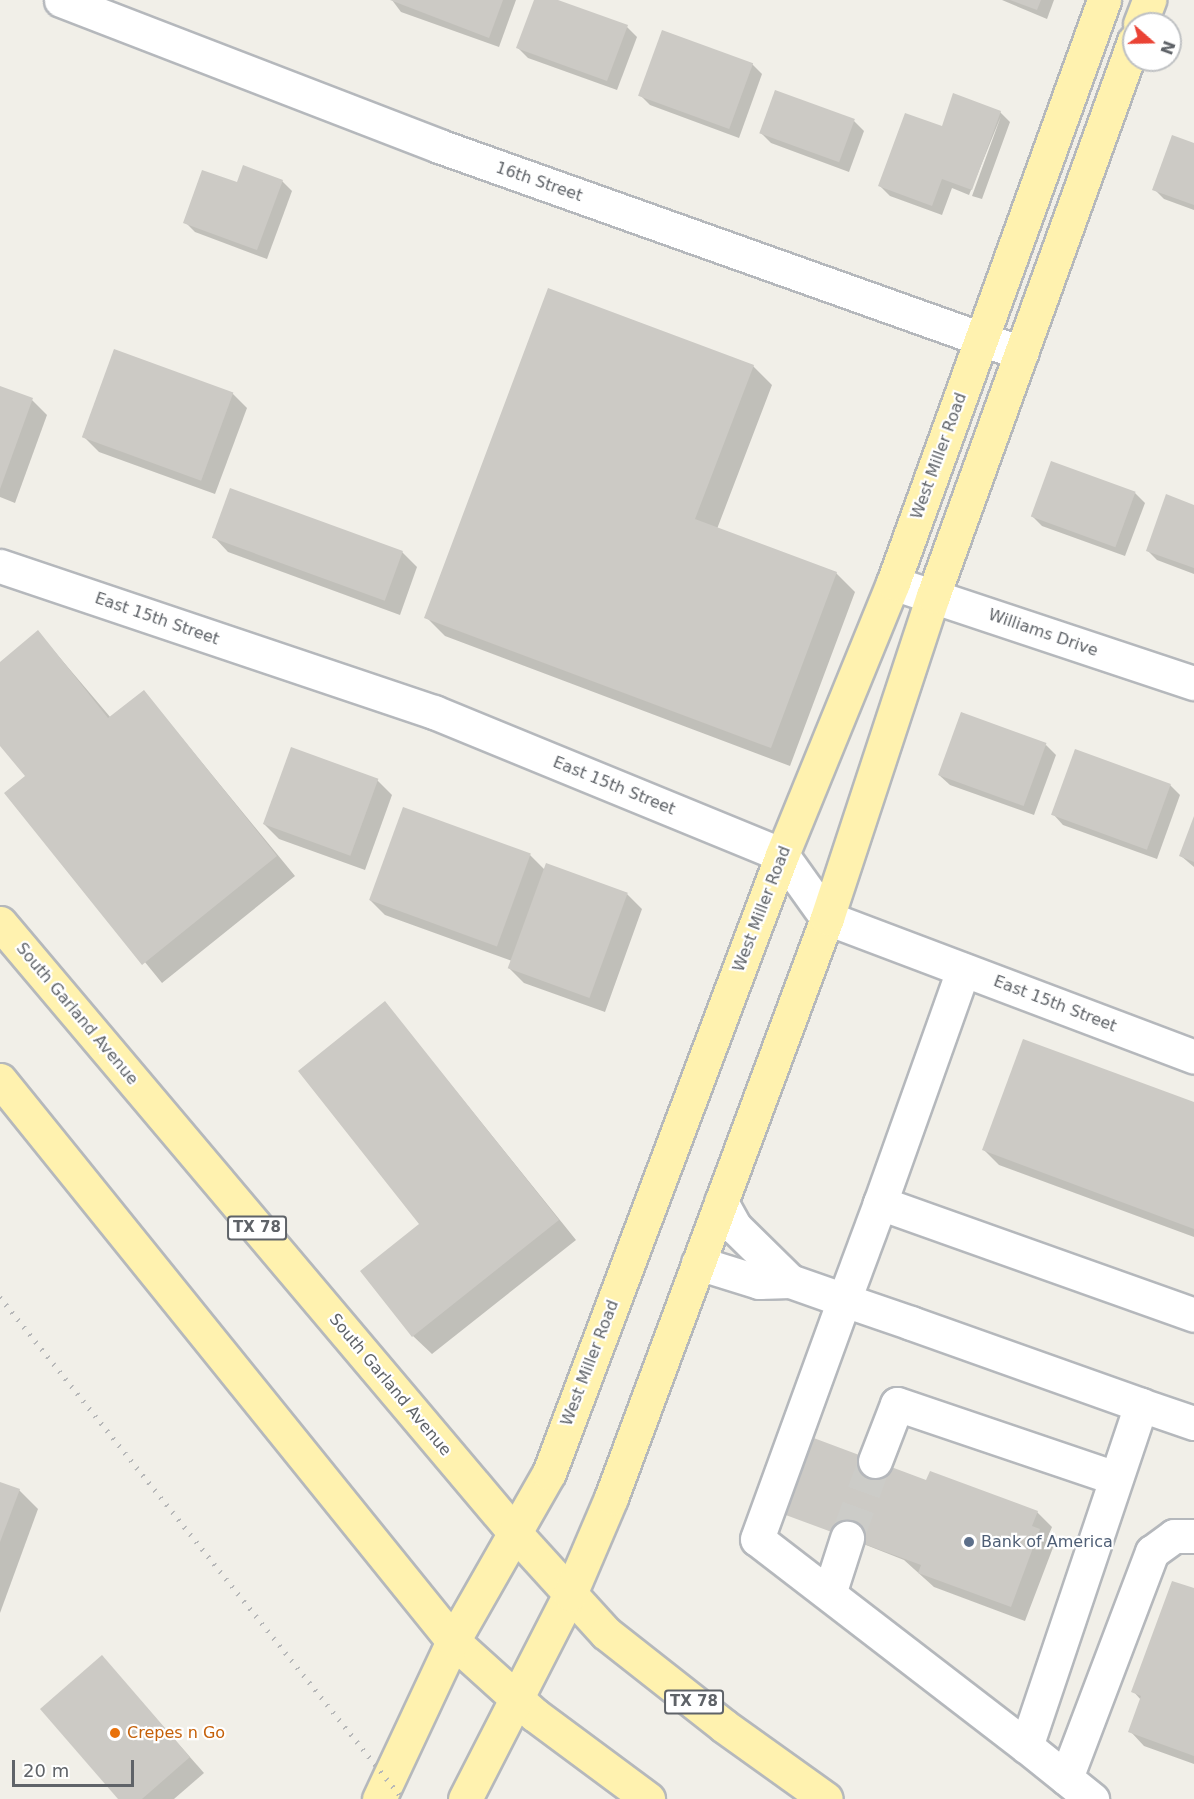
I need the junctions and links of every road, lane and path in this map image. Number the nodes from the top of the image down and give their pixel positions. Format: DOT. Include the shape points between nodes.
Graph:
graph roads {
  1 [pos="61,0"];
  2 [pos="1104,0"];
  3 [pos="1123,72"];
  4 [pos="981,338"];
  5 [pos="1021,353"];
  6 [pos="0,566"];
  7 [pos="893,583"];
  8 [pos="933,596"];
  9 [pos="1194,683"];
  10 [pos="782,855"];
  11 [pos="827,918"];
  12 [pos="0,923"];
  13 [pos="963,970"];
  14 [pos="1194,1057"];
  15 [pos="0,1080"];
  16 [pos="721,1202"];
  17 [pos="880,1203"];
  18 [pos="698,1263"];
  19 [pos="790,1281"];
  20 [pos="844,1300"];
  21 [pos="1194,1315"];
  22 [pos="1141,1405"];
  23 [pos="1194,1423"];
  24 [pos="875,1461"];
  25 [pos="1116,1478"];
  26 [pos="515,1533"];
  27 [pos="1194,1536"];
  28 [pos="847,1538"];
  29 [pos="830,1591"];
  30 [pos="570,1594"];
  31 [pos="453,1641"];
  32 [pos="515,1698"];
  33 [pos="1026,1746"];
  34 [pos="1066,1779"];
  35 [pos="379,1799"];
  36 [pos="465,1799"];
  37 [pos="648,1799"];
  38 [pos="826,1799"];
  39 [pos="1092,1799"];
  1 -- 4 [label="street, 16th Street" via="439,146"];
  2 -- 4 [label="main road, West Miller Road"];
  3 -- 5 [label="main road"];
  4 -- 5 [label="street, 16th Street"];
  4 -- 7 [label="main road, West Miller Road"];
  5 -- 8 [label="main road"];
  6 -- 10 [label="street, East 15th Street" via="434,712"];
  7 -- 8 [label="street, Williams Drive"];
  7 -- 10 [label="main road, West Miller Road"];
  8 -- 9 [label="street, Williams Drive"];
  8 -- 11 [label="main road"];
  10 -- 11 [label="street"];
  10 -- 26 [label="main road, West Miller Road" via="549,1473"];
  11 -- 13 [label="street, East 15th Street"];
  11 -- 16 [label="main road"];
  12 -- 26 [label="main road, South Garland Avenue / TX 78"];
  13 -- 14 [label="street, East 15th Street"];
  13 -- 17 [label="street"];
  15 -- 31 [label="main road"];
  16 -- 18 [label="main road"];
  16 -- 19 [label="street" via="735,1227"];
  17 -- 20 [label="street"];
  17 -- 21 [label="street"];
  18 -- 19 [label="street" via="759,1282"];
  18 -- 30 [label="main road" via="611,1498"];
  19 -- 20 [label="street"];
  20 -- 22 [label="street"];
  20 -- 29 [label="street" via="757,1539"];
  22 -- 23 [label="street"];
  22 -- 25 [label="street"];
  24 -- 25 [label="street" via="897,1404"];
  25 -- 33 [label="street"];
  26 -- 30 [label="main road, South Garland Avenue / TX 78"];
  26 -- 31 [label="main road, West Miller Road"];
  27 -- 34 [label="street" via="1174,1536 1152,1552"];
  28 -- 29 [label="street"];
  29 -- 33 [label="street"];
  30 -- 32 [label="main road"];
  30 -- 38 [label="main road, South Garland Avenue / TX 78" via="606,1633 724,1726"];
  31 -- 32 [label="main road"];
  31 -- 35 [label="main road, West Miller Road"];
  32 -- 36 [label="main road"];
  32 -- 37 [label="main road"];
  33 -- 34 [label="street"];
  34 -- 39 [label="street"];
}
